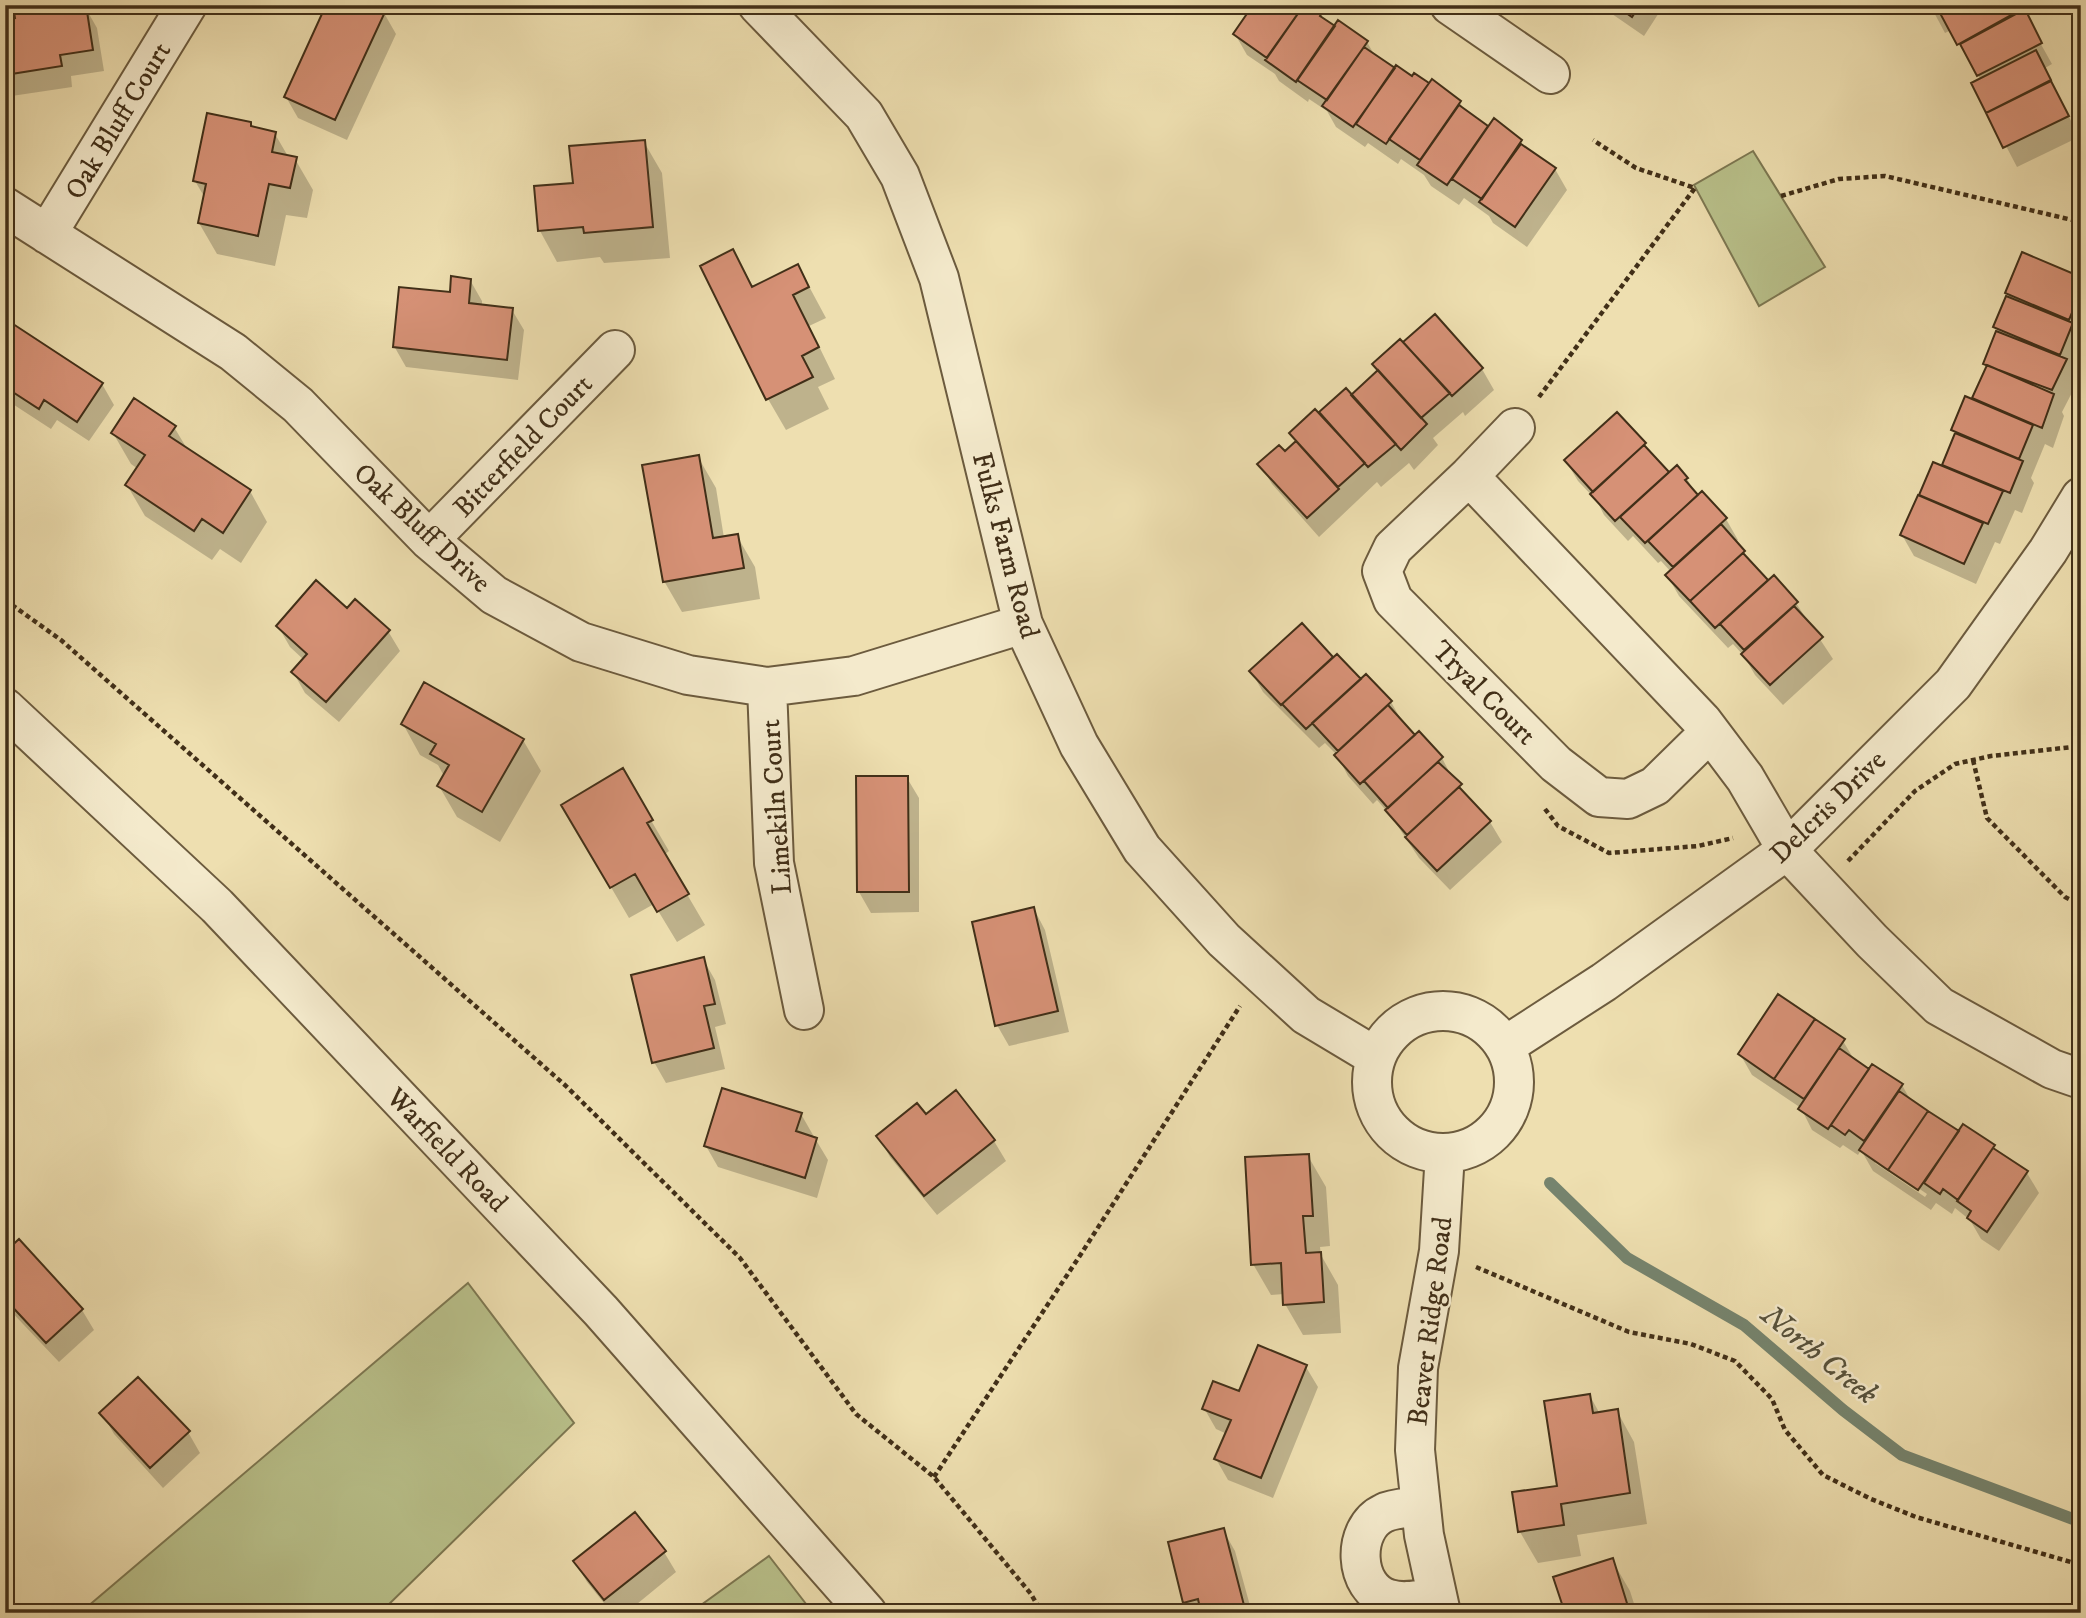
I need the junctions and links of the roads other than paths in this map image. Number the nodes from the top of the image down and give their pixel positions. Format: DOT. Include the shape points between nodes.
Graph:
graph roads {
  1 [pos="187,5"];
  2 [pos="758,5"];
  3 [pos="1454,6"];
  4 [pos="1550,74"];
  5 [pos="5,207"];
  6 [pos="47,234"];
  7 [pos="615,349"];
  8 [pos="1515,428"];
  9 [pos="1469,476"];
  10 [pos="2081,497"];
  11 [pos="429,540"];
  12 [pos="1023,624"];
  13 [pos="766,687"];
  14 [pos="5,708"];
  15 [pos="1710,732"];
  16 [pos="1781,839"];
  17 [pos="804,1010"];
  18 [pos="1505,1046"];
  19 [pos="1376,1057"];
  20 [pos="2081,1079"];
  21 [pos="1445,1153"];
  22 [pos="1421,1506"];
  23 [pos="1439,1605"];
  24 [pos="867,1613"];
  1 -- 6 [label="street, Oak Bluff Court"];
  2 -- 12 [label="street, Fulks Farm Road" via="864,115 900,176 939,278"];
  3 -- 4 [label="street"];
  5 -- 6 [label="street, Oak Bluff Drive"];
  6 -- 11 [label="street, Oak Bluff Drive" via="233,352 298,405"];
  7 -- 11 [label="street, Bitterfield Court"];
  8 -- 9 [label="street, Tryal Court"];
  9 -- 15 [label="street"];
  9 -- 15 [label="street, Tryal Court" via="1393,548 1382,571 1393,600 1556,764 1599,797 1628,799 1655,786"];
  10 -- 16 [label="street, Delcris Drive" via="1953,684"];
  11 -- 13 [label="street, Oak Bluff Drive" via="494,595 581,642 688,675"];
  12 -- 13 [label="street, Oak Bluff Drive" via="854,677"];
  12 -- 19 [label="street, Fulks Farm Road" via="1079,746 1142,849 1224,940 1306,1015"];
  13 -- 17 [label="street, Limekiln Court" via="774,863"];
  14 -- 24 [label="street, Warfield Road" via="225,915 601,1311"];
  15 -- 16 [label="street" via="1745,778"];
  16 -- 18 [label="street, Delcris Drive" via="1604,982"];
  16 -- 20 [label="street" via="1939,1006 2052,1069"];
  18 -- 19 [label="street" via="1486,1025 1462,1013 1433,1011 1396,1029"];
  18 -- 21 [label="street" via="1514,1072 1512,1102 1503,1121 1485,1140 1460,1152"];
  19 -- 21 [label="street" via="1372,1091 1387,1125 1409,1145"];
  21 -- 22 [label="street, Beaver Ridge Road" via="1440,1251 1418,1368 1415,1450"];
  22 -- 23 [label="street, Beaver Ridge Road"];
  22 -- 23 [label="street" via="1385,1512 1369,1523 1361,1539 1364,1576 1387,1599"];
}
